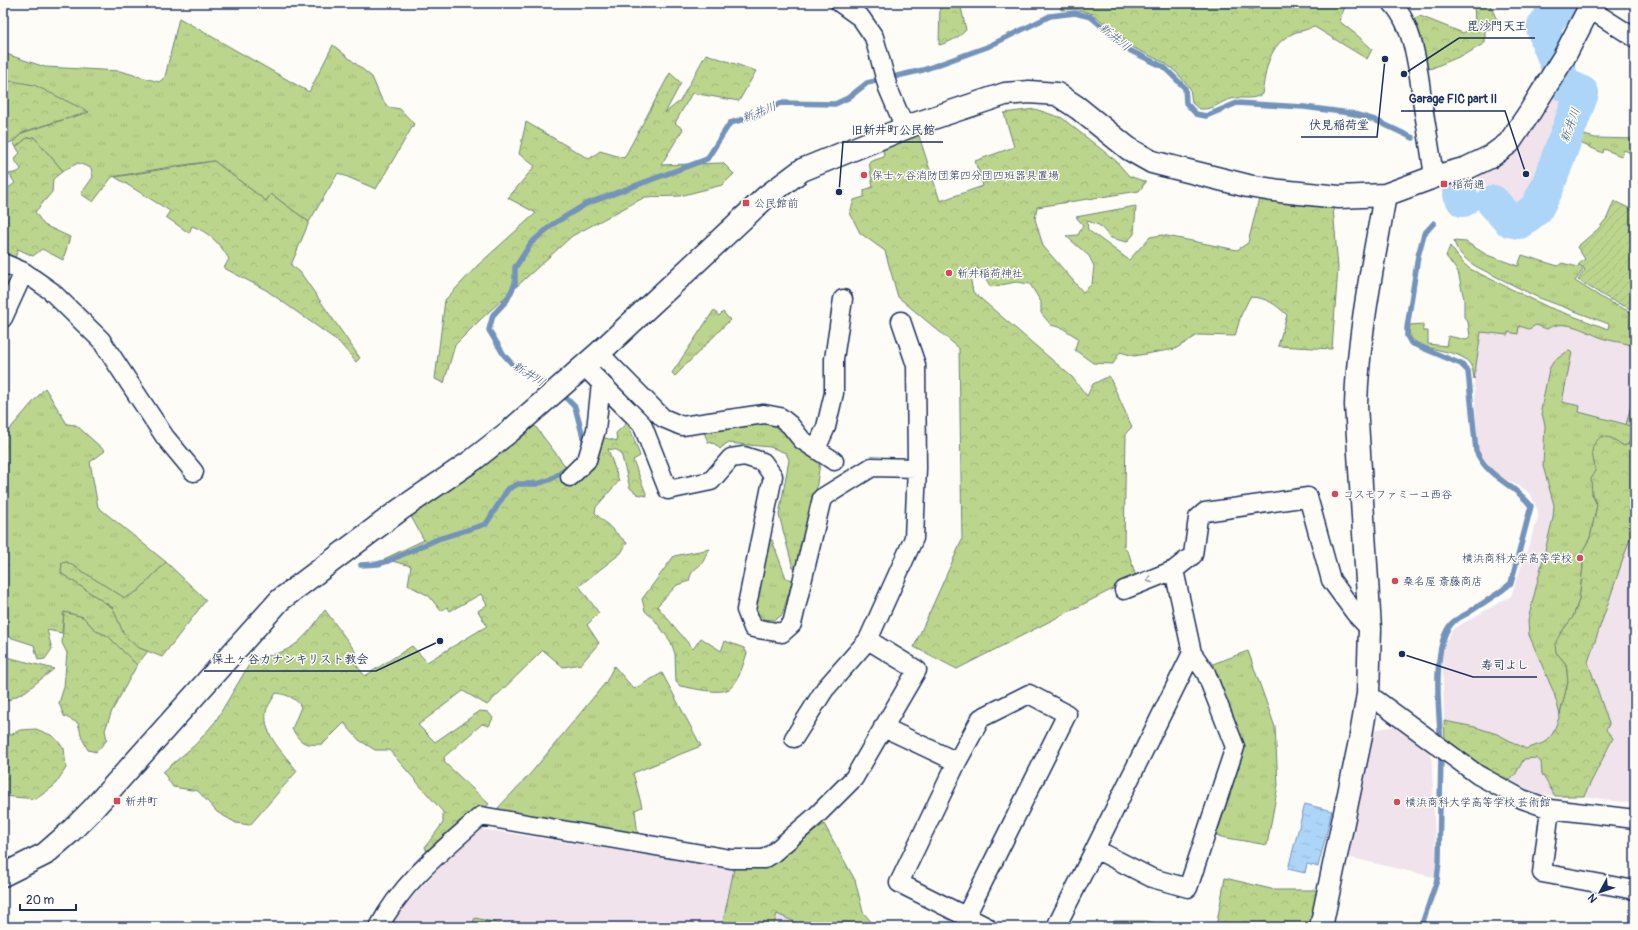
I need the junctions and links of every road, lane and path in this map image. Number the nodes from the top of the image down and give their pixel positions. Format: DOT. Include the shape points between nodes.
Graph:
graph roads {
  1 [pos="840,3"];
  2 [pos="1392,3"];
  3 [pos="1590,6"];
  4 [pos="1635,38"];
  5 [pos="905,128"];
  6 [pos="1434,177"];
  7 [pos="1385,195"];
  8 [pos="3,262"];
  9 [pos="24,272"];
  10 [pos="843,299"];
  11 [pos="3,318"];
  12 [pos="901,321"];
  13 [pos="591,360"];
  14 [pos="601,383"];
  15 [pos="816,449"];
  16 [pos="834,461"];
  17 [pos="917,468"];
  18 [pos="194,472"];
  19 [pos="570,477"];
  20 [pos="1174,570"];
  21 [pos="1124,590"];
  22 [pos="1370,630"];
  23 [pos="868,640"];
  24 [pos="1192,653"];
  25 [pos="1368,694"];
  26 [pos="883,727"];
  27 [pos="794,738"];
  28 [pos="957,762"];
  29 [pos="1550,808"];
  30 [pos="1635,819"];
  31 [pos="1095,849"];
  32 [pos="3,875"];
  33 [pos="1635,890"];
  34 [pos="966,916"];
  35 [pos="379,927"];
  36 [pos="987,927"];
  37 [pos="1056,927"];
  38 [pos="1321,927"];
  1 -- 5 [label="street" via="861,18 874,37 886,79"];
  2 -- 6 [label="street" via="1405,23 1418,70"];
  3 -- 4 [label="street"];
  3 -- 6 [label="street" via="1564,57 1508,142 1490,157 1467,168"];
  5 -- 7 [label="street" via="1005,94 1056,94 1078,108 1129,149 1152,162 1248,186 1280,191 1339,197"];
  5 -- 13 [label="street" via="802,170 767,196"];
  6 -- 7 [label="street"];
  7 -- 22 [label="street" via="1357,368 1356,398"];
  8 -- 9 [label="street"];
  9 -- 11 [label="street"];
  9 -- 18 [label="street" via="51,291 101,340 165,437"];
  10 -- 15 [label="street" via="834,359 834,392 826,428"];
  12 -- 17 [label="street" via="916,365"];
  13 -- 14 [label="street"];
  13 -- 15 [label="street" via="663,418 673,423 682,426 764,414 780,417 802,440"];
  13 -- 32 [label="street" via="473,460 401,509 280,600 69,834 45,854"];
  14 -- 17 [label="street" via="642,424 668,490 711,481 731,458 744,456 763,462 773,476 746,610 754,628 782,633 792,624 822,498 872,467"];
  14 -- 19 [label="street" via="596,430 587,460"];
  15 -- 16 [label="street"];
  17 -- 23 [label="street" via="914,538"];
  20 -- 21 [label="street, one-way"];
  20 -- 22 [label="street" via="1193,555 1198,518 1205,512 1308,497 1331,580"];
  20 -- 24 [label="street"];
  22 -- 25 [label="street"];
  23 -- 26 [label="street" via="917,670"];
  23 -- 27 [label="street" via="825,689"];
  24 -- 31 [label="street"];
  24 -- 31 [label="street" via="1206,673 1235,747 1188,888 1152,878"];
  25 -- 29 [label="street" via="1478,775 1522,799"];
  25 -- 38 [label="street"];
  26 -- 28 [label="street"];
  26 -- 35 [label="street" via="854,778 816,816 764,859 731,859 482,816 439,854 403,891"];
  28 -- 34 [label="street" via="899,883"];
  28 -- 34 [label="street" via="981,718 1029,694 1067,714"];
  29 -- 30 [label="street"];
  29 -- 33 [label="street" via="1542,873"];
  31 -- 37 [label="street"];
  34 -- 36 [label="street"];
}
